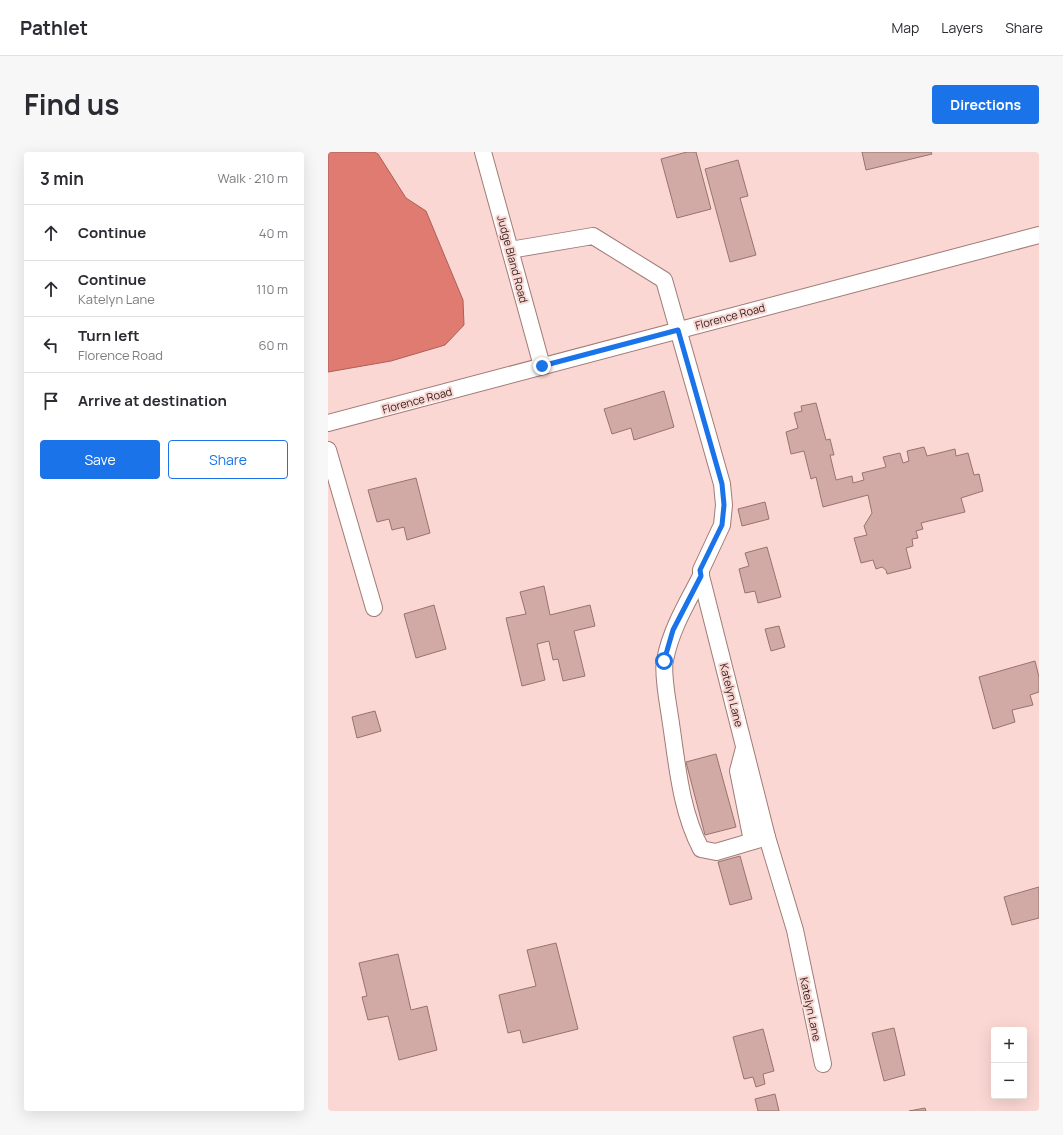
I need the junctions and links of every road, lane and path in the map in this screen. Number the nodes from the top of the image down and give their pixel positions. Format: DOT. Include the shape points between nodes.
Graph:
graph roads {
  1 [pos="483,152"];
  2 [pos="1039,235"];
  3 [pos="510,250"];
  4 [pos="678,330"];
  5 [pos="542,366"];
  6 [pos="328,423"];
  7 [pos="328,450"];
  8 [pos="701,576"];
  9 [pos="374,608"];
  10 [pos="760,839"];
  11 [pos="823,1064"];
  1 -- 3 [label="street, Judge Bland Road"];
  2 -- 4 [label="street, Florence Road"];
  3 -- 4 [label="street, Katelyn Lane" via="593,236 664,280"];
  3 -- 5 [label="street, Judge Bland Road"];
  4 -- 5 [label="street, Florence Road"];
  4 -- 8 [label="street, Katelyn Lane" via="723,491 722,525 700,570"];
  5 -- 6 [label="street, Florence Road"];
  7 -- 9 [label="street"];
  8 -- 10 [label="street, Katelyn Lane" via="744,746"];
  8 -- 10 [label="street" via="673,630 664,661 681,788 693,833 702,849 716,852"];
  10 -- 11 [label="street, Katelyn Lane" via="795,930"];
}
